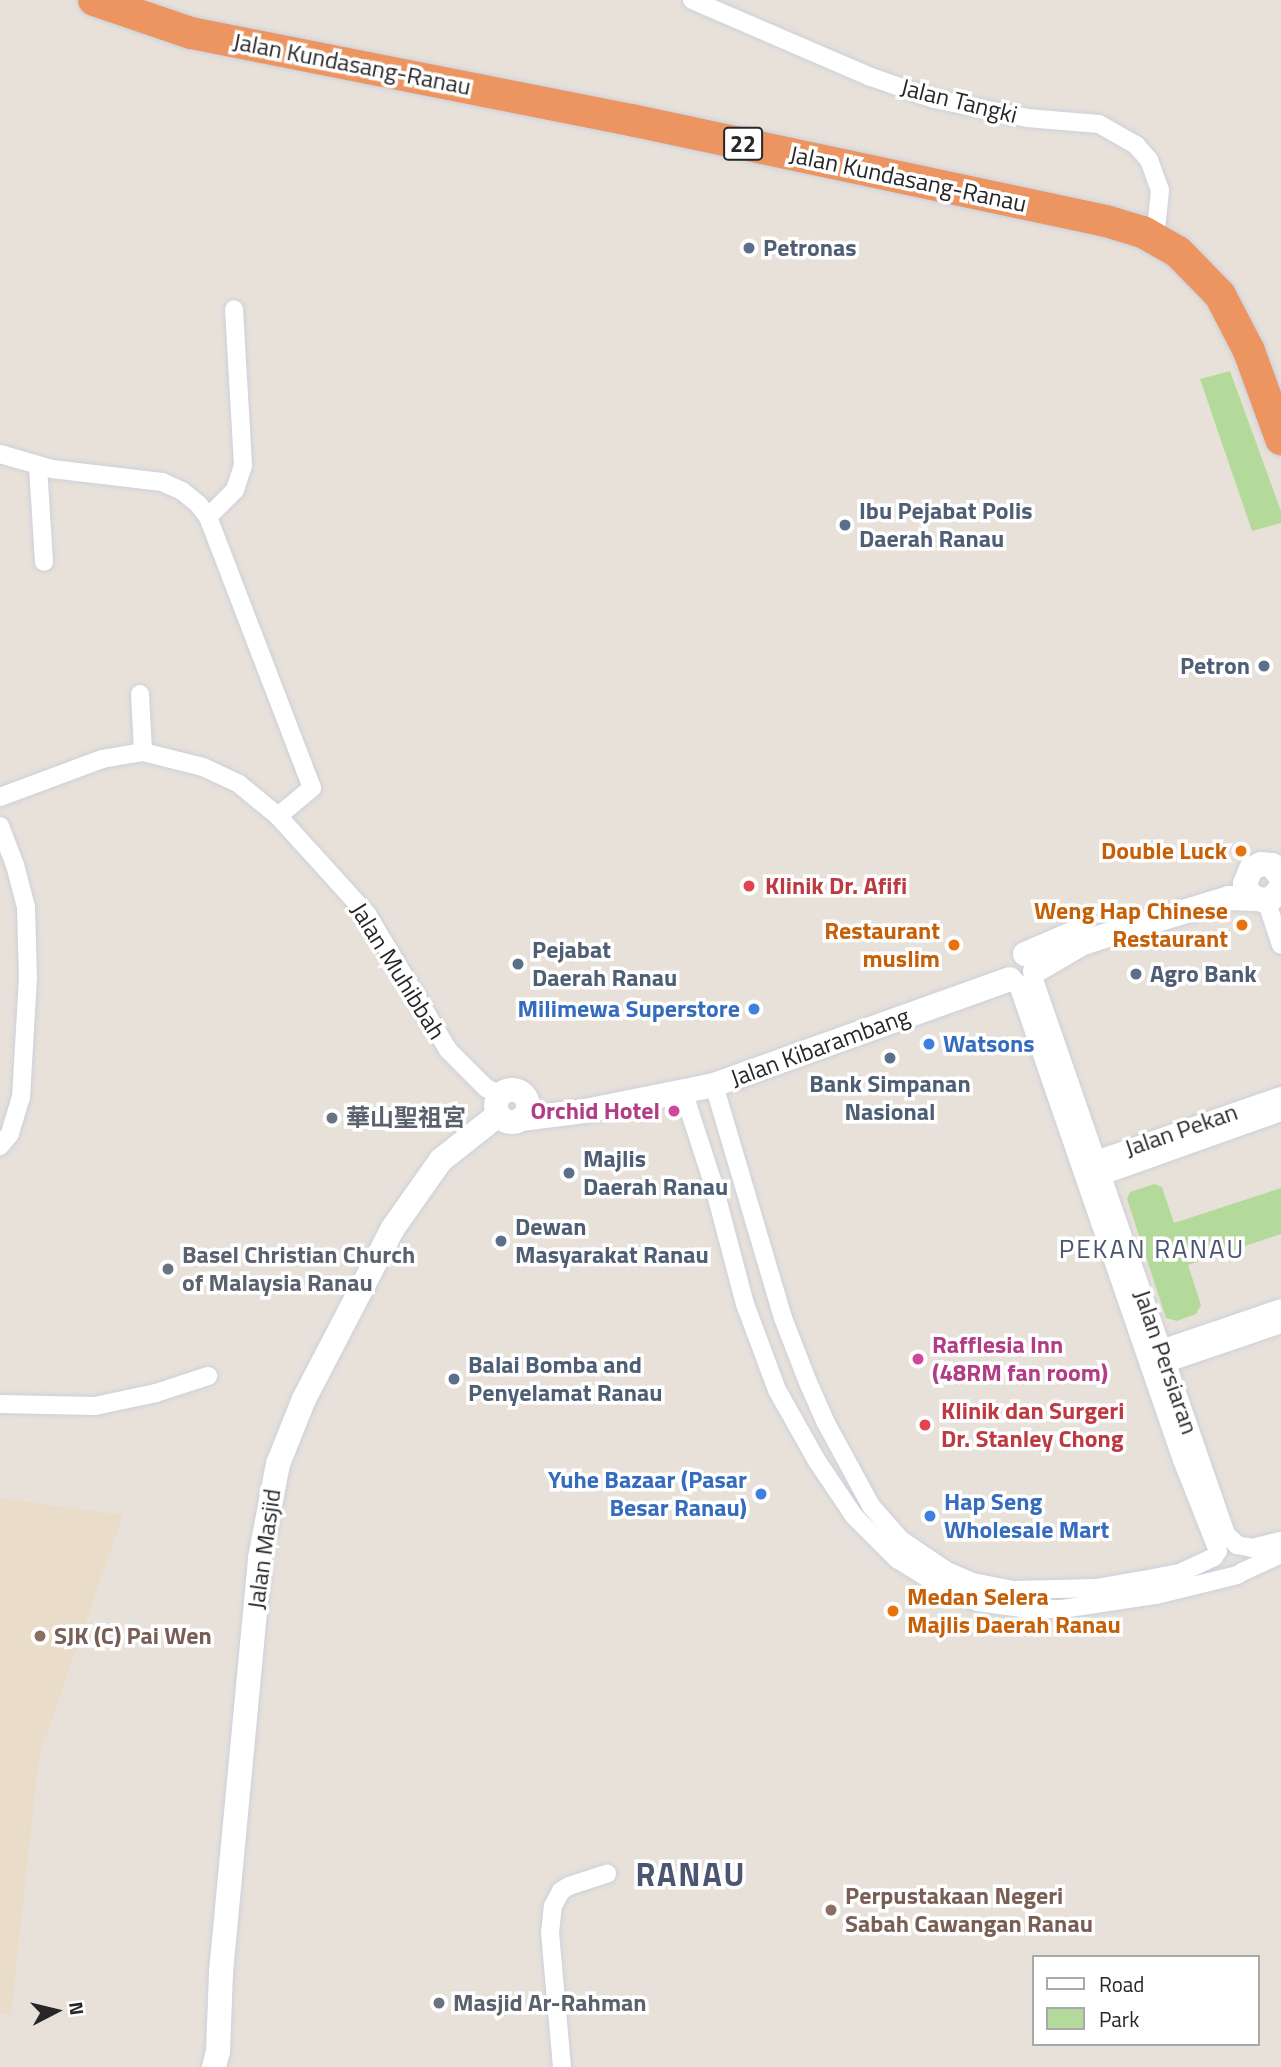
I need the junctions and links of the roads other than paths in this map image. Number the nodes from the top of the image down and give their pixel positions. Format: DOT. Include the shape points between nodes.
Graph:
graph roads {
  1 [pos="94,0"];
  2 [pos="692,0"];
  3 [pos="1155,239"];
  4 [pos="234,309"];
  5 [pos="1281,439"];
  6 [pos="0,454"];
  7 [pos="38,466"];
  8 [pos="208,516"];
  9 [pos="44,562"];
  10 [pos="140,694"];
  11 [pos="143,752"];
  12 [pos="0,797"];
  13 [pos="278,816"];
  14 [pos="0,826"];
  15 [pos="1269,882"];
  16 [pos="1281,945"];
  17 [pos="1024,973"];
  18 [pos="714,1085"];
  19 [pos="684,1094"];
  20 [pos="1281,1096"];
  21 [pos="512,1107"];
  22 [pos="1281,1112"];
  23 [pos="0,1146"];
  24 [pos="1091,1171"];
  25 [pos="739,1175"];
  26 [pos="713,1183"];
  27 [pos="1281,1308"];
  28 [pos="1281,1324"];
  29 [pos="1156,1359"];
  30 [pos="208,1376"];
  31 [pos="0,1404"];
  32 [pos="1281,1541"];
  33 [pos="1237,1545"];
  34 [pos="1216,1554"];
  35 [pos="1281,1554"];
  36 [pos="1240,1574"];
  37 [pos="607,1874"];
  38 [pos="218,2062"];
  39 [pos="562,2067"];
  1 -- 3 [label="highway, Jalan Kundasang-Ranau / 22" via="191,33 757,146 1106,221"];
  2 -- 3 [label="street, Jalan Tangki" via="934,99 1027,118 1099,124 1136,145 1152,167 1160,190"];
  3 -- 5 [label="highway, Jalan Kundasang-Ranau / 22" via="1185,258 1220,295 1249,351"];
  4 -- 8 [label="street" via="243,465 235,490"];
  6 -- 7 [label="street"];
  7 -- 8 [label="street" via="162,482 182,491"];
  7 -- 9 [label="street"];
  8 -- 13 [label="street" via="312,788"];
  10 -- 11 [label="street"];
  11 -- 12 [label="street, Jalan Muhibbah" via="102,759"];
  11 -- 13 [label="street, Jalan Muhibbah" via="223,775"];
  13 -- 21 [label="street, Jalan Muhibbah" via="367,914 448,1049"];
  14 -- 23 [label="street" via="26,907 28,977 21,1097 13,1126"];
  15 -- 16 [label="street"];
  15 -- 17 [label="street, Jalan Kibarambang" via="1083,943"];
  17 -- 18 [label="street, Jalan Kibarambang"];
  17 -- 24 [label="street, Jalan Persiaran"];
  18 -- 19 [label="street, Jalan Kibarambang"];
  18 -- 25 [label="street"];
  19 -- 21 [label="street, Jalan Kibarambang" via="626,1103"];
  19 -- 26 [label="street"];
  20 -- 24 [label="street, Jalan Pekan"];
  21 -- 38 [label="street, Jalan Masjid" via="441,1160 393,1228 304,1399 278,1464 265,1519 256,1595 221,1972"];
  22 -- 24 [label="street, Jalan Pekan"];
  24 -- 29 [label="street, Jalan Persiaran"];
  25 -- 26 [label="street"];
  25 -- 34 [label="street" via="783,1318 820,1411 871,1506 901,1541 947,1571 1013,1590 1068,1590 1131,1582 1180,1573"];
  26 -- 36 [label="street" via="745,1304 777,1390 854,1516 898,1559 949,1591 978,1602 1030,1609 1062,1609 1156,1595"];
  27 -- 29 [label="street"];
  28 -- 29 [label="street"];
  29 -- 33 [label="street, Jalan Persiaran" via="1226,1534"];
  29 -- 34 [label="street, Jalan Persiaran"];
  30 -- 31 [label="street" via="95,1406"];
  32 -- 33 [label="street" via="1252,1548"];
  33 -- 34 [label="street" via="1226,1545"];
  33 -- 36 [label="street" via="1247,1558"];
  34 -- 36 [label="street" via="1219,1571 1227,1576"];
  35 -- 36 [label="street"];
  37 -- 39 [label="street" via="569,1886 553,1906 550,1933"];
}
